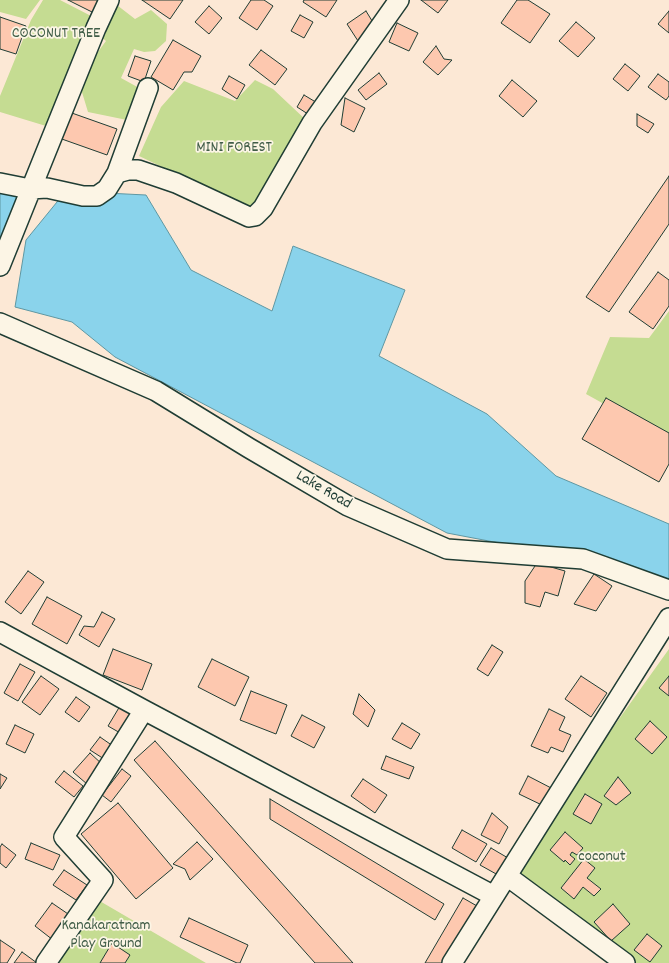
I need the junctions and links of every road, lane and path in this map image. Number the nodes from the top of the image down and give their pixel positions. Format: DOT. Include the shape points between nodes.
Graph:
graph roads {
  1 [pos="109,0"];
  2 [pos="399,0"];
  3 [pos="148,88"];
  4 [pos="117,173"];
  5 [pos="0,183"];
  6 [pos="30,189"];
  7 [pos="0,266"];
  8 [pos="0,322"];
  9 [pos="669,590"];
  10 [pos="669,618"];
  11 [pos="0,632"];
  12 [pos="144,710"];
  13 [pos="507,876"];
  14 [pos="494,896"];
  15 [pos="46,963"];
  16 [pos="452,963"];
  17 [pos="626,963"];
  1 -- 6 [label="street"];
  2 -- 4 [label="street" via="312,123 263,208 254,216 249,217 176,183 138,170"];
  3 -- 4 [label="street"];
  4 -- 6 [label="street" via="107,189 97,196 83,196 47,188"];
  5 -- 6 [label="street"];
  6 -- 7 [label="street"];
  8 -- 9 [label="street, Lake Road" via="156,391 348,506 447,548 583,559"];
  10 -- 13 [label="street"];
  11 -- 12 [label="street"];
  12 -- 14 [label="street"];
  12 -- 15 [label="street" via="64,837 103,880"];
  13 -- 14 [label="street"];
  13 -- 17 [label="street"];
  14 -- 16 [label="street"];
}
